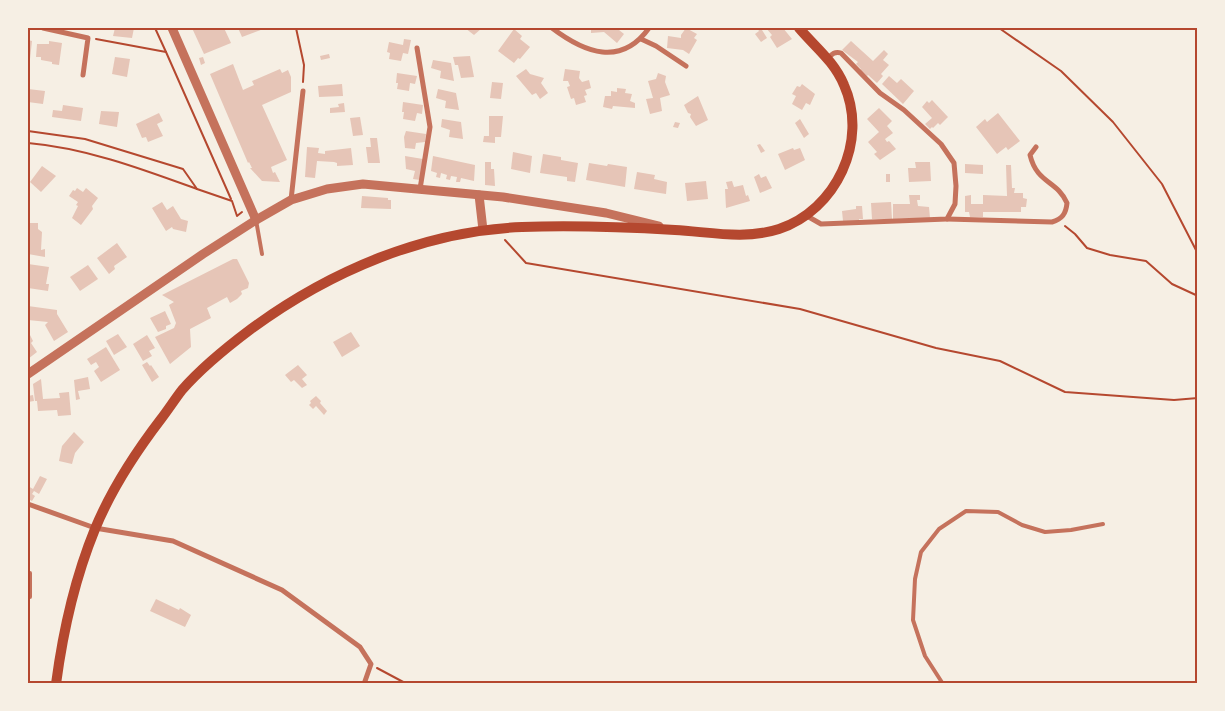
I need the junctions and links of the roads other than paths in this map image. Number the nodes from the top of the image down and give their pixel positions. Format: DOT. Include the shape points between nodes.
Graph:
graph roads {
  1 [pos="42,28"];
  2 [pos="172,28"];
  3 [pos="552,28"];
  4 [pos="649,28"];
  5 [pos="799,28"];
  6 [pos="641,39"];
  7 [pos="417,48"];
  8 [pos="828,58"];
  9 [pos="686,66"];
  10 [pos="83,75"];
  11 [pos="303,91"];
  12 [pos="1036,147"];
  13 [pos="420,189"];
  14 [pos="479,195"];
  15 [pos="291,200"];
  16 [pos="807,216"];
  17 [pos="947,219"];
  18 [pos="256,220"];
  19 [pos="482,230"];
  20 [pos="674,230"];
  21 [pos="262,254"];
  22 [pos="28,374"];
  23 [pos="28,504"];
  24 [pos="1103,524"];
  25 [pos="95,528"];
  26 [pos="28,573"];
  27 [pos="28,597"];
  28 [pos="56,684"];
  29 [pos="364,684"];
  30 [pos="943,684"];
  1 -- 10 [label="street" via="88,38"];
  2 -- 18 [label="street"];
  3 -- 6 [label="street" via="583,48 611,53 622,51"];
  4 -- 6 [label="street"];
  5 -- 8 [label="main road"];
  6 -- 9 [label="street"];
  7 -- 13 [label="street" via="430,127"];
  8 -- 16 [label="main road" via="848,94 852,127 850,147 837,183"];
  8 -- 17 [label="street" via="833,53 840,53 880,93 904,110 940,144 954,163 955,204"];
  11 -- 15 [label="street"];
  12 -- 17 [label="street" via="1030,155 1037,173 1059,190 1067,203 1064,216 1052,222"];
  13 -- 14 [label="street"];
  13 -- 15 [label="street" via="363,184 326,189"];
  14 -- 19 [label="street"];
  14 -- 20 [label="street" via="606,213"];
  15 -- 18 [label="street"];
  16 -- 17 [label="street" via="822,224"];
  16 -- 20 [label="main road" via="768,232 744,235"];
  18 -- 21 [label="lane"];
  18 -- 22 [label="street"];
  19 -- 20 [label="main road" via="559,226"];
  19 -- 25 [label="main road" via="424,243 323,282 287,303 232,344 182,390 167,410 126,470"];
  23 -- 25 [label="street"];
  24 -- 30 [label="lane" via="1045,532 1022,525 998,512 966,511 939,529 921,552 915,579 913,620 926,656"];
  25 -- 28 [label="main road" via="72,598"];
  25 -- 29 [label="street" via="173,541 282,590 360,647 371,664"];
  26 -- 27 [label="lane"];
}
